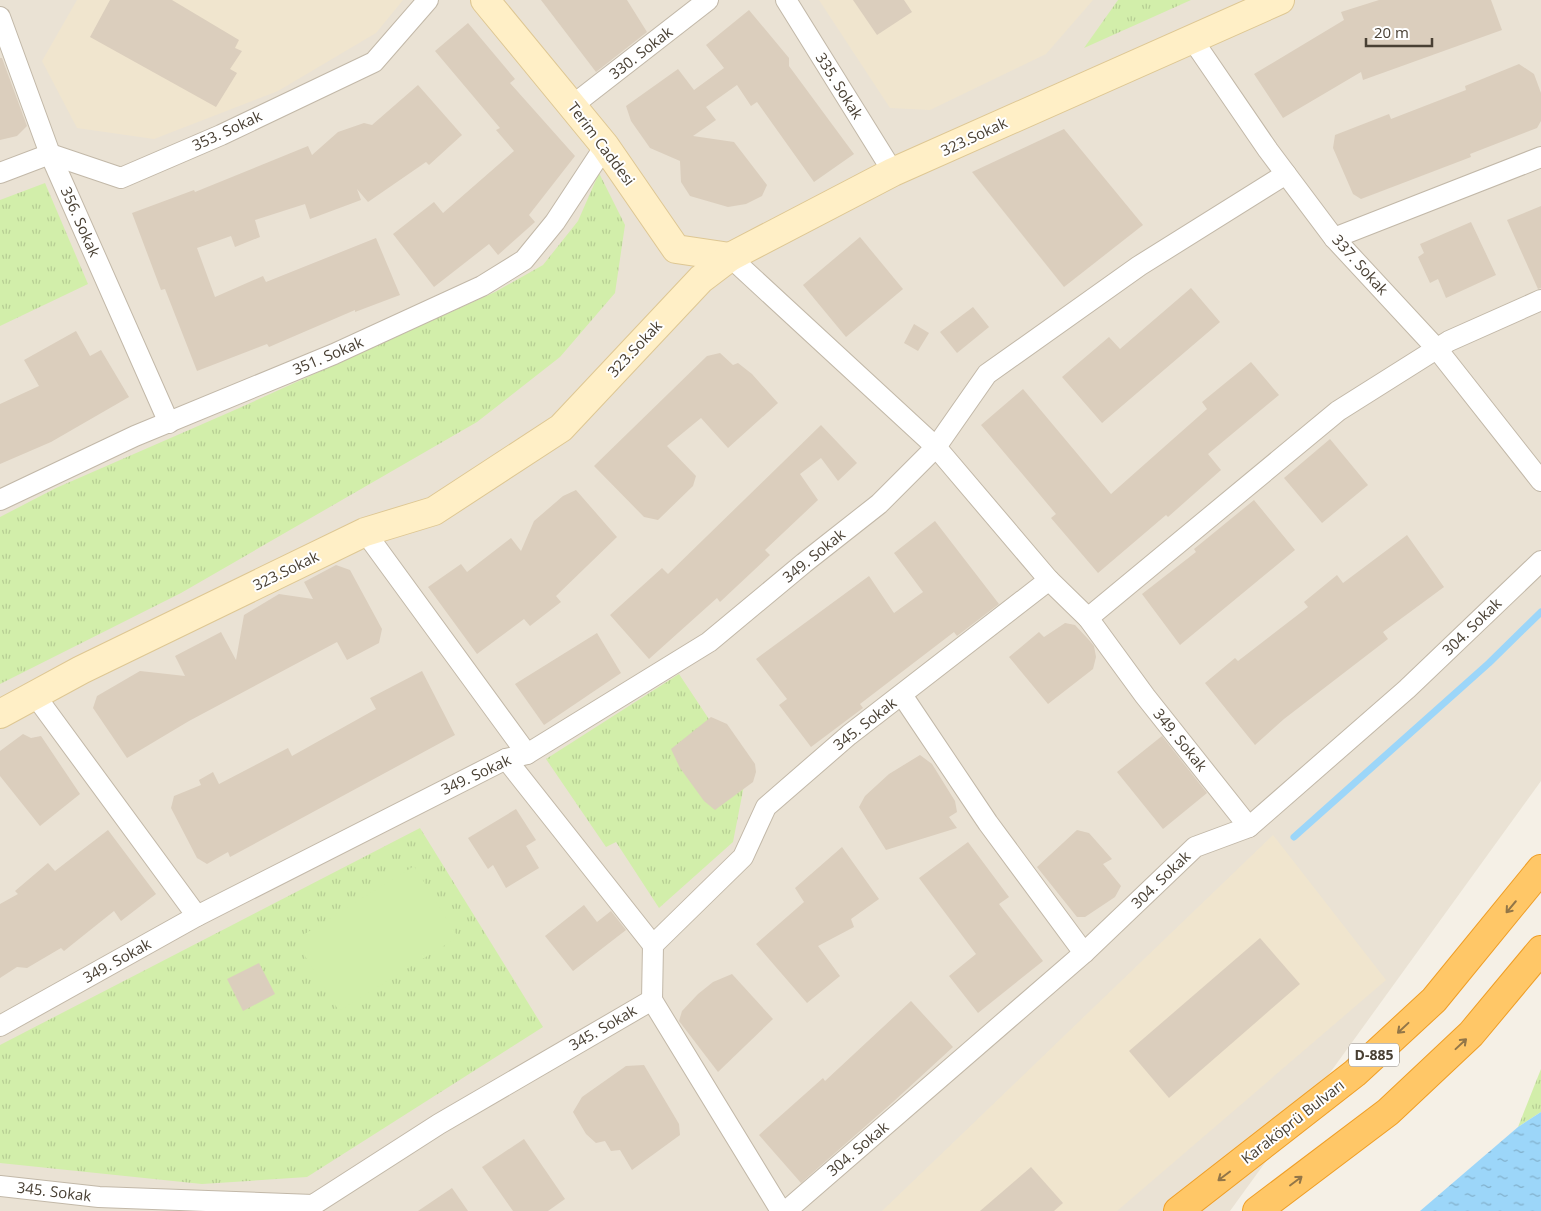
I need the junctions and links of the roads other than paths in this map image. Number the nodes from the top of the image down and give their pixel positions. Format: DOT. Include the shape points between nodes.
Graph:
graph roads {
  1 [pos="428,0"];
  2 [pos="485,0"];
  3 [pos="708,0"];
  4 [pos="786,0"];
  5 [pos="1280,0"];
  6 [pos="0,17"];
  7 [pos="1192,39"];
  8 [pos="573,105"];
  9 [pos="605,146"];
  10 [pos="50,154"];
  11 [pos="1541,157"];
  12 [pos="893,172"];
  13 [pos="0,173"];
  14 [pos="1286,174"];
  15 [pos="1334,238"];
  16 [pos="730,257"];
  17 [pos="1541,300"];
  18 [pos="1437,349"];
  19 [pos="169,423"];
  20 [pos="936,447"];
  21 [pos="1541,481"];
  22 [pos="0,500"];
  23 [pos="366,532"];
  24 [pos="1541,561"];
  25 [pos="1050,580"];
  26 [pos="1088,618"];
  27 [pos="34,694"];
  28 [pos="902,695"];
  29 [pos="0,714"];
  30 [pos="527,754"];
  31 [pos="506,759"];
  32 [pos="1250,828"];
  33 [pos="1541,869"];
  34 [pos="197,916"];
  35 [pos="653,945"];
  36 [pos="1541,950"];
  37 [pos="1084,953"];
  38 [pos="652,1000"];
  39 [pos="0,1026"];
  40 [pos="0,1186"];
  41 [pos="180,1206"];
  42 [pos="781,1211"];
  43 [pos="786,1211"];
  44 [pos="1178,1211"];
  45 [pos="1257,1211"];
  1 -- 10 [label="street, 353. Sokak" via="374,62 221,135 121,178"];
  2 -- 8 [label="street, Terim Caddesi"];
  3 -- 8 [label="street, 330. Sokak"];
  4 -- 12 [label="street, 335. Sokak"];
  5 -- 7 [label="street, 323.Sokak"];
  6 -- 10 [label="street, 356. Sokak"];
  7 -- 12 [label="street, 323.Sokak"];
  7 -- 14 [label="street, 337. Sokak"];
  8 -- 9 [label="street, Terim Caddesi"];
  9 -- 16 [label="street, Terim Caddesi" via="676,249"];
  9 -- 19 [label="street, 351. Sokak" via="555,222 524,260 482,286 334,354"];
  10 -- 13 [label="street"];
  10 -- 19 [label="street, 356. Sokak"];
  11 -- 15 [label="street"];
  12 -- 16 [label="street, 323.Sokak"];
  14 -- 15 [label="street, 337. Sokak"];
  14 -- 20 [label="street" via="1139,266 987,374"];
  15 -- 18 [label="street, 337. Sokak"];
  16 -- 20 [label="street, 349. Sokak"];
  16 -- 23 [label="street, 323.Sokak" via="701,279 561,428 434,511"];
  17 -- 18 [label="street" via="1483,324"];
  18 -- 21 [label="street, 337. Sokak"];
  18 -- 26 [label="street" via="1338,411"];
  19 -- 22 [label="street, 351. Sokak"];
  20 -- 25 [label="street, 349. Sokak"];
  20 -- 30 [label="street, 349. Sokak" via="879,504 709,642"];
  23 -- 27 [label="street, 323.Sokak"];
  23 -- 30 [label="street"];
  24 -- 32 [label="street, 304. Sokak" via="1407,689"];
  25 -- 26 [label="street, 349. Sokak"];
  25 -- 28 [label="street, 345. Sokak"];
  26 -- 32 [label="street, 349. Sokak" via="1145,696"];
  27 -- 29 [label="street, 323.Sokak"];
  27 -- 34 [label="street"];
  28 -- 35 [label="street, 345. Sokak" via="849,735 766,808 743,857"];
  28 -- 37 [label="street" via="988,823"];
  30 -- 31 [label="street, 349. Sokak"];
  31 -- 34 [label="street, 349. Sokak"];
  31 -- 35 [label="street"];
  32 -- 37 [label="street, 304. Sokak" via="1195,847"];
  33 -- 44 [label="highway, Karaköprü Bulvarı / D-885, one-way" via="1426,1006 1355,1073"];
  34 -- 39 [label="street, 349. Sokak"];
  35 -- 38 [label="street, 345. Sokak"];
  45 -- 36 [label="highway, one-way" via="1388,1112 1471,1034"];
  37 -- 43 [label="street, 304. Sokak"];
  38 -- 41 [label="street, 345. Sokak" via="439,1124 313,1205"];
  38 -- 42 [label="street"];
  40 -- 41 [label="street, 345. Sokak"];
}
